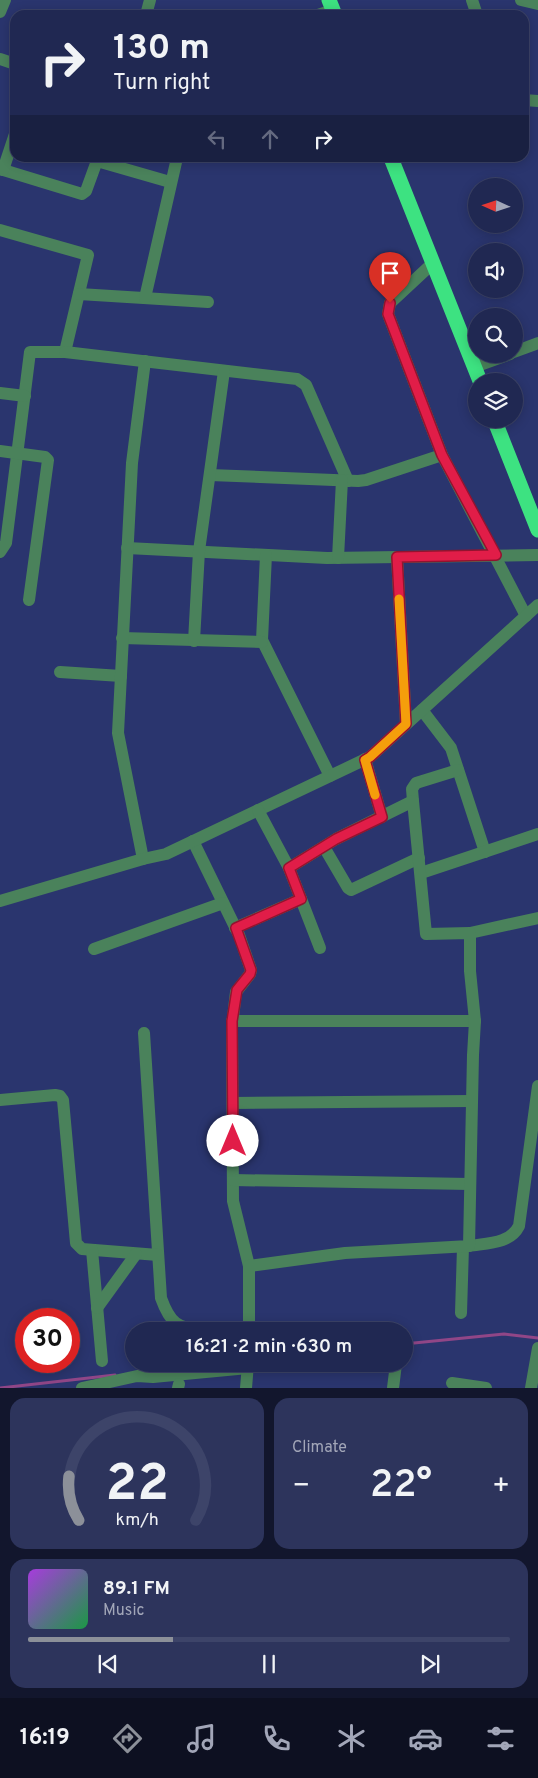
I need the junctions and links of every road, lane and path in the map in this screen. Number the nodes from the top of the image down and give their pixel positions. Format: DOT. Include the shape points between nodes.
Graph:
graph roads {
  1 [pos="521,0"];
  2 [pos="538,4"];
  3 [pos="10,147"];
  4 [pos="97,162"];
  5 [pos="107,162"];
  6 [pos="176,162"];
  7 [pos="393,162"];
  8 [pos="2,169"];
  9 [pos="170,182"];
  10 [pos="0,230"];
  11 [pos="433,263"];
  12 [pos="79,294"];
  13 [pos="145,298"];
  14 [pos="208,302"];
  15 [pos="538,344"];
  16 [pos="523,349"];
  17 [pos="65,352"];
  18 [pos="145,361"];
  19 [pos="485,363"];
  20 [pos="474,367"];
  21 [pos="224,371"];
  22 [pos="477,373"];
  23 [pos="0,393"];
  24 [pos="25,396"];
  25 [pos="498,428"];
  26 [pos="0,451"];
  27 [pos="17,453"];
  28 [pos="442,455"];
  29 [pos="210,475"];
  30 [pos="345,481"];
  31 [pos="6,495"];
  32 [pos="538,530"];
  33 [pos="127,548"];
  34 [pos="0,552"];
  35 [pos="199,552"];
  36 [pos="538,554"];
  37 [pos="266,555"];
  38 [pos="496,555"];
  39 [pos="397,557"];
  40 [pos="338,558"];
  41 [pos="29,600"];
  42 [pos="538,605"];
  43 [pos="526,616"];
  44 [pos="122,638"];
  45 [pos="194,641"];
  46 [pos="262,642"];
  47 [pos="60,672"];
  48 [pos="121,676"];
  49 [pos="422,710"];
  50 [pos="406,724"];
  51 [pos="365,760"];
  52 [pos="458,770"];
  53 [pos="330,776"];
  54 [pos="414,801"];
  55 [pos="258,810"];
  56 [pos="382,817"];
  57 [pos="538,834"];
  58 [pos="193,841"];
  59 [pos="324,847"];
  60 [pos="485,852"];
  61 [pos="419,858"];
  62 [pos="143,859"];
  63 [pos="289,868"];
  64 [pos="420,873"];
  65 [pos="301,899"];
  66 [pos="0,901"];
  67 [pos="223,903"];
  68 [pos="538,918"];
  69 [pos="236,928"];
  70 [pos="470,939"];
  71 [pos="320,948"];
  72 [pos="94,949"];
  73 [pos="232,1021"];
  74 [pos="475,1021"];
  75 [pos="144,1033"];
  76 [pos="538,1086"];
  77 [pos="0,1100"];
  78 [pos="472,1101"];
  79 [pos="233,1102"];
  80 [pos="233,1180"];
  81 [pos="470,1184"];
  82 [pos="466,1246"];
  83 [pos="92,1250"];
  84 [pos="136,1254"];
  85 [pos="158,1255"];
  86 [pos="248,1266"];
  87 [pos="97,1308"];
  88 [pos="461,1313"];
  89 [pos="173,1322"];
  90 [pos="248,1322"];
  91 [pos="538,1348"];
  92 [pos="102,1361"];
  93 [pos="196,1372"];
  94 [pos="247,1372"];
  95 [pos="395,1372"];
  96 [pos="452,1383"];
  97 [pos="82,1388"];
  98 [pos="246,1388"];
  99 [pos="393,1388"];
  100 [pos="486,1388"];
  101 [pos="531,1388"];
  1 -- 2 [label="street"];
  3 -- 8 [label="street"];
  4 -- 8 [label="street" via="82,194"];
  5 -- 9 [label="street"];
  6 -- 9 [label="street"];
  7 -- 11 [label="highway"];
  9 -- 13 [label="street"];
  10 -- 12 [label="street" via="88,255"];
  11 -- 20 [label="highway"];
  11 -- 28 [label="street" via="390,303 388,310"];
  12 -- 13 [label="street"];
  12 -- 17 [label="street"];
  13 -- 14 [label="street"];
  15 -- 16 [label="street"];
  17 -- 18 [label="street"];
  17 -- 24 [label="street" via="30,352"];
  18 -- 21 [label="street"];
  18 -- 33 [label="street" via="132,456"];
  19 -- 20 [label="street"];
  20 -- 22 [label="highway"];
  21 -- 29 [label="street"];
  21 -- 30 [label="street" via="302,381"];
  23 -- 24 [label="street"];
  24 -- 27 [label="street"];
  25 -- 32 [label="highway"];
  26 -- 27 [label="street"];
  27 -- 31 [label="street"];
  27 -- 41 [label="street" via="48,460"];
  28 -- 30 [label="street" via="366,480"];
  28 -- 38 [label="street"];
  29 -- 30 [label="street"];
  29 -- 35 [label="street"];
  30 -- 40 [label="street"];
  31 -- 34 [label="street" via="6,543"];
  33 -- 35 [label="street"];
  33 -- 44 [label="street"];
  35 -- 37 [label="street"];
  35 -- 45 [label="street"];
  36 -- 38 [label="street"];
  37 -- 40 [label="street"];
  37 -- 46 [label="street"];
  38 -- 39 [label="street"];
  38 -- 43 [label="street"];
  39 -- 40 [label="street"];
  39 -- 50 [label="street"];
  42 -- 43 [label="street"];
  43 -- 49 [label="street"];
  44 -- 45 [label="street"];
  44 -- 48 [label="street"];
  45 -- 46 [label="street"];
  46 -- 53 [label="street"];
  47 -- 48 [label="street"];
  48 -- 62 [label="street" via="118,738"];
  49 -- 50 [label="street"];
  49 -- 52 [label="street" via="448,743"];
  50 -- 51 [label="street"];
  51 -- 53 [label="street"];
  51 -- 56 [label="street"];
  52 -- 54 [label="street" via="416,783 412,789"];
  52 -- 60 [label="street"];
  53 -- 55 [label="street"];
  54 -- 56 [label="street"];
  54 -- 61 [label="street"];
  55 -- 58 [label="street"];
  55 -- 63 [label="street"];
  56 -- 59 [label="street"];
  57 -- 60 [label="street"];
  58 -- 62 [label="street" via="166,854"];
  58 -- 67 [label="street"];
  59 -- 61 [label="street" via="351,890"];
  59 -- 63 [label="street"];
  60 -- 64 [label="street"];
  61 -- 64 [label="street"];
  62 -- 66 [label="street"];
  63 -- 65 [label="street"];
  64 -- 70 [label="street" via="426,934"];
  65 -- 69 [label="street"];
  65 -- 71 [label="street"];
  67 -- 69 [label="street"];
  67 -- 72 [label="street"];
  68 -- 70 [label="street"];
  69 -- 73 [label="street" via="251,970 237,990"];
  70 -- 74 [label="street"];
  73 -- 74 [label="street"];
  73 -- 79 [label="street"];
  74 -- 78 [label="street"];
  75 -- 85 [label="street"];
  76 -- 82 [label="street" via="519,1226 507,1239"];
  77 -- 83 [label="street" via="55,1094 63,1100 76,1243 82,1250"];
  78 -- 79 [label="street"];
  78 -- 81 [label="street"];
  79 -- 80 [label="street"];
  80 -- 81 [label="street"];
  80 -- 86 [label="street" via="234,1207"];
  81 -- 82 [label="street"];
  82 -- 86 [label="street" via="345,1253"];
  82 -- 88 [label="street"];
  83 -- 84 [label="street"];
  83 -- 87 [label="street"];
  84 -- 85 [label="street"];
  84 -- 87 [label="street"];
  85 -- 89 [label="street" via="161,1298"];
  86 -- 90 [label="street"];
  87 -- 92 [label="street"];
  91 -- 101 [label="street"];
  93 -- 97 [label="street" via="137,1376"];
  94 -- 98 [label="street"];
  95 -- 99 [label="street"];
  96 -- 100 [label="street"];
}
